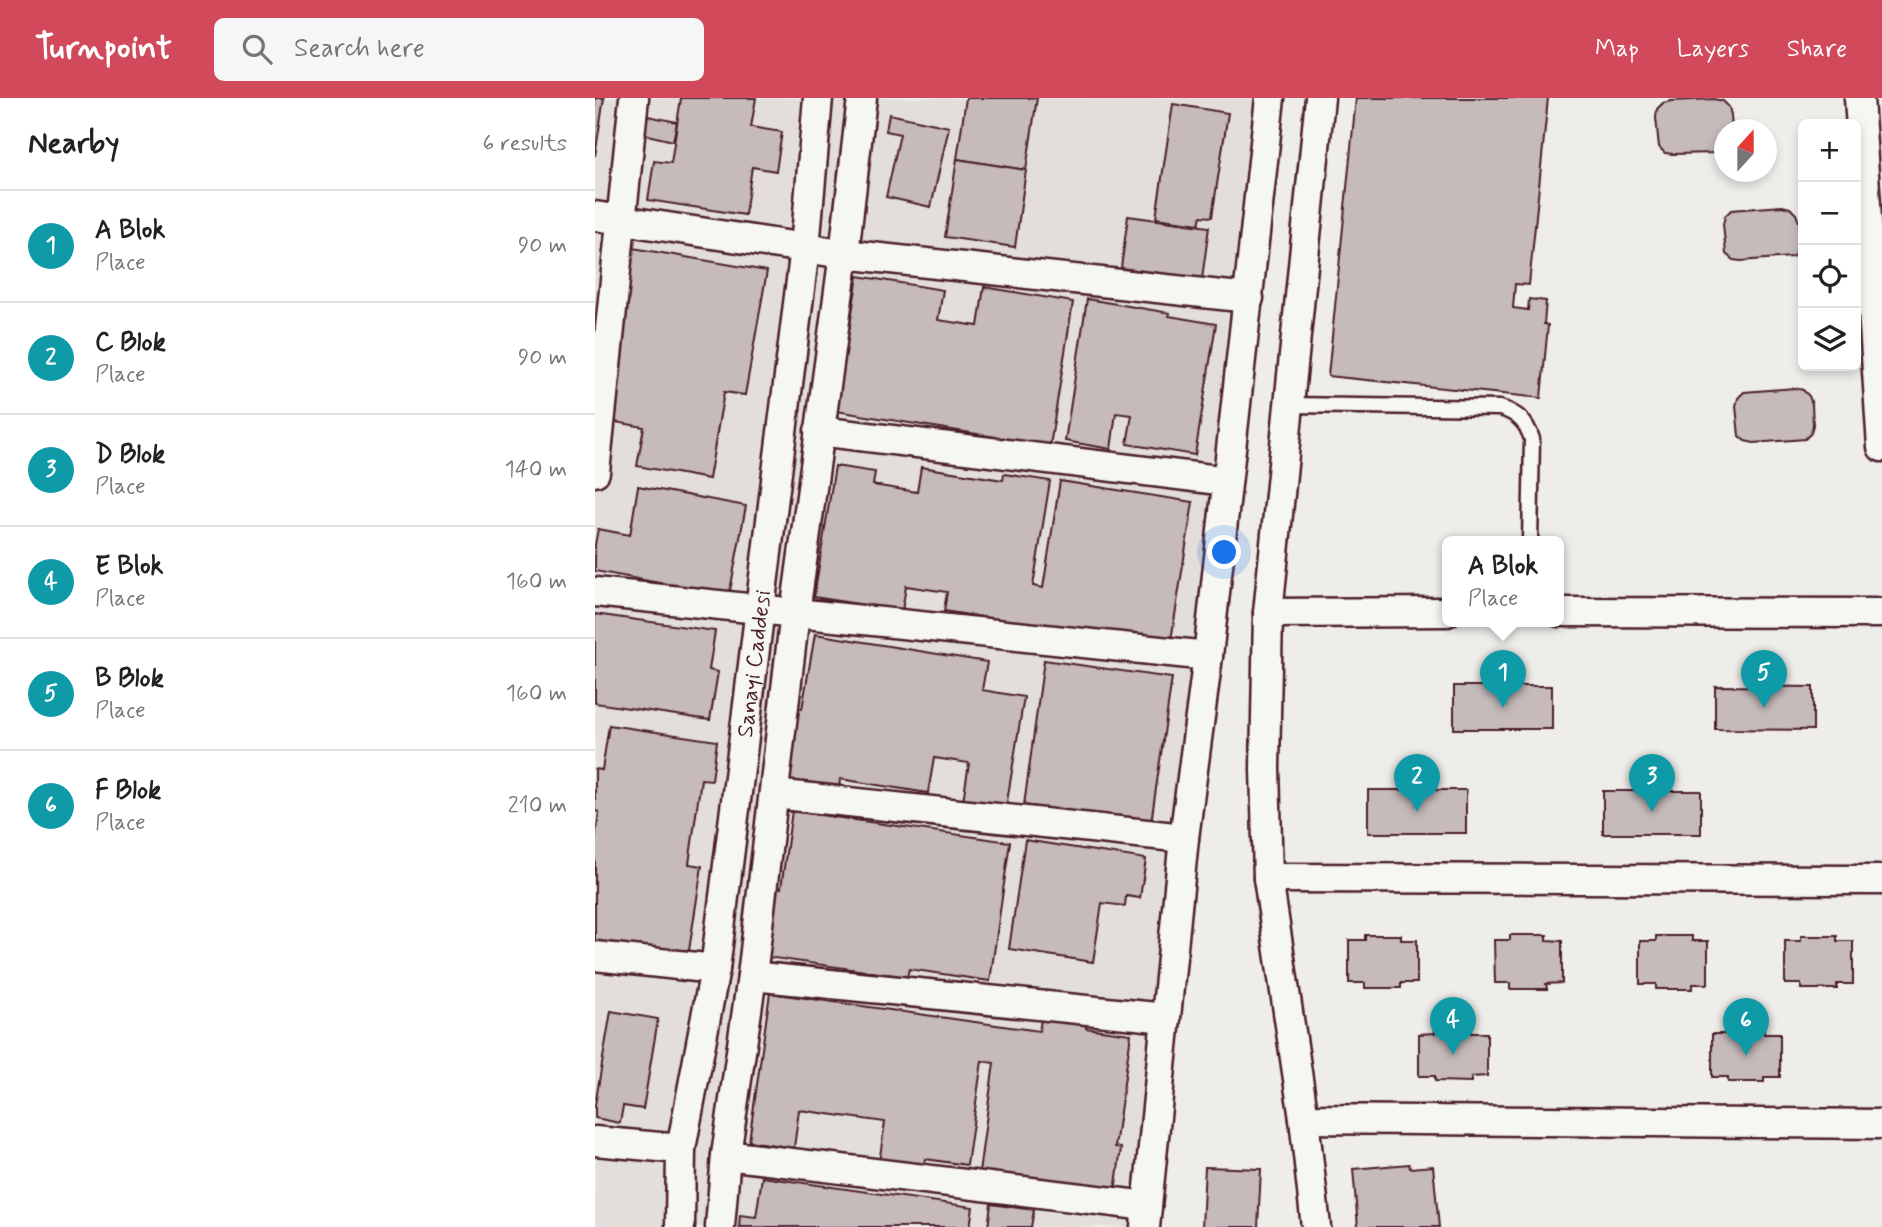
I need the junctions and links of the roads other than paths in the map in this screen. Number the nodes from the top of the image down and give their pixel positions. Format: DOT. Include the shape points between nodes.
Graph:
graph roads {
  1 [pos="634,98"];
  2 [pos="818,98"];
  3 [pos="862,98"];
  4 [pos="1270,98"];
  5 [pos="1320,98"];
  6 [pos="1859,98"];
  7 [pos="608,218"];
  8 [pos="805,248"];
  9 [pos="844,254"];
  10 [pos="1249,299"];
  11 [pos="1880,378"];
  12 [pos="1288,405"];
  13 [pos="819,430"];
  14 [pos="1882,447"];
  15 [pos="595,472"];
  16 [pos="1227,481"];
  17 [pos="1530,536"];
  18 [pos="595,592"];
  19 [pos="761,609"];
  20 [pos="1442,612"];
  21 [pos="1564,612"];
  22 [pos="795,613"];
  23 [pos="1268,613"];
  24 [pos="1882,613"];
  25 [pos="1208,656"];
  26 [pos="774,794"];
  27 [pos="1184,838"];
  28 [pos="1269,878"];
  29 [pos="1882,880"];
  30 [pos="595,956"];
  31 [pos="715,969"];
  32 [pos="752,976"];
  33 [pos="1166,1018"];
  34 [pos="688,1116"];
  35 [pos="1304,1119"];
  36 [pos="731,1121"];
  37 [pos="1882,1124"];
  38 [pos="595,1141"];
  39 [pos="681,1162"];
  40 [pos="725,1167"];
  41 [pos="1146,1217"];
  42 [pos="680,1227"];
  43 [pos="720,1227"];
  44 [pos="1315,1227"];
  1 -- 7 [label="street"];
  2 -- 8 [label="street, Sanayi Caddesi"];
  3 -- 9 [label="street"];
  4 -- 10 [label="street"];
  5 -- 12 [label="street"];
  6 -- 11 [label="street"];
  7 -- 8 [label="street"];
  7 -- 15 [label="street"];
  8 -- 9 [label="street"];
  8 -- 19 [label="street, Sanayi Caddesi"];
  9 -- 10 [label="street"];
  9 -- 13 [label="street"];
  10 -- 16 [label="street"];
  11 -- 14 [label="street"];
  12 -- 17 [label="lane" via="1511,411 1526,424 1532,439"];
  12 -- 23 [label="street"];
  13 -- 16 [label="street"];
  13 -- 22 [label="street"];
  16 -- 25 [label="street"];
  18 -- 19 [label="street"];
  19 -- 22 [label="street"];
  19 -- 31 [label="street, Sanayi Caddesi"];
  20 -- 23 [label="street"];
  21 -- 24 [label="street"];
  22 -- 25 [label="street"];
  22 -- 26 [label="street"];
  23 -- 28 [label="street" via="1265,768"];
  25 -- 27 [label="street"];
  26 -- 27 [label="street"];
  26 -- 32 [label="street"];
  27 -- 33 [label="street"];
  28 -- 29 [label="street"];
  28 -- 35 [label="street"];
  30 -- 31 [label="street"];
  31 -- 34 [label="street, Sanayi Caddesi"];
  32 -- 33 [label="street"];
  32 -- 36 [label="street"];
  33 -- 41 [label="street"];
  34 -- 36 [label="street"];
  34 -- 39 [label="street, Sanayi Caddesi"];
  35 -- 37 [label="street"];
  35 -- 44 [label="street"];
  36 -- 40 [label="street"];
  38 -- 39 [label="street"];
  39 -- 40 [label="street"];
  39 -- 42 [label="street, Sanayi Caddesi"];
  40 -- 41 [label="street"];
  40 -- 43 [label="street"];
}
